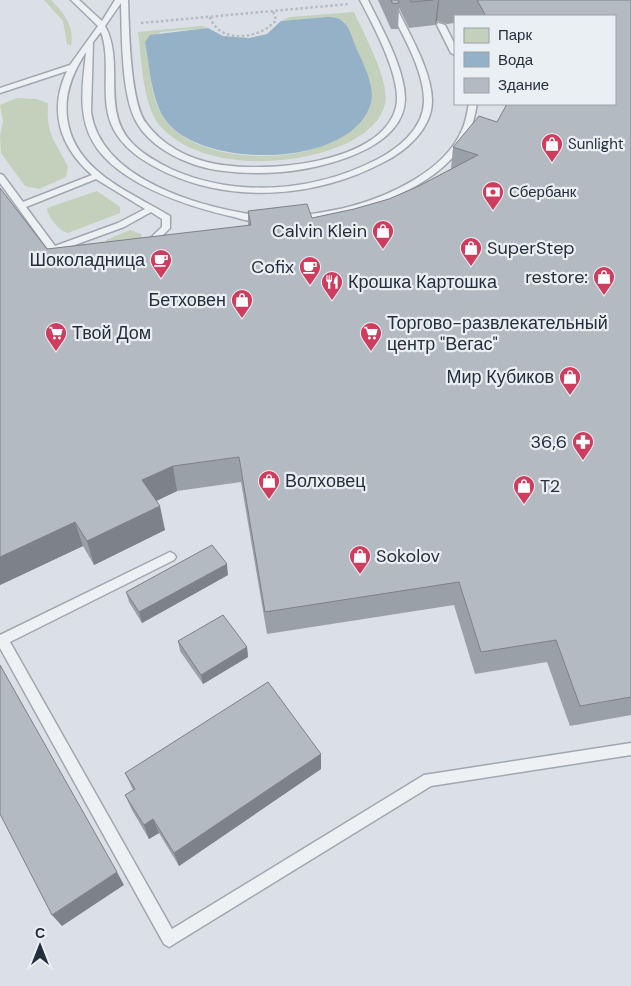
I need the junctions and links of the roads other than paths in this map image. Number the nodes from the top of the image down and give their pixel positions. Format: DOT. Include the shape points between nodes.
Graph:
graph roads {
  1 [pos="75,0"];
  2 [pos="119,0"];
  3 [pos="124,0"];
  4 [pos="388,0"];
  5 [pos="365,2"];
  6 [pos="441,25"];
  7 [pos="102,26"];
  8 [pos="90,42"];
  9 [pos="454,50"];
  10 [pos="72,67"];
  11 [pos="0,91"];
  12 [pos="473,105"];
  13 [pos="97,176"];
  14 [pos="0,177"];
  15 [pos="21,206"];
  16 [pos="151,210"];
  17 [pos="287,219"];
  18 [pos="272,220"];
  19 [pos="139,248"];
  20 [pos="53,250"];
  21 [pos="75,256"];
  22 [pos="170,557"];
  23 [pos="1,640"];
  24 [pos="631,749"];
  1 -- 7 [label="lane"];
  2 -- 7 [label="lane"];
  3 -- 5 [label="lane" via="135,108 144,127 162,144 188,158 218,167 257,171 293,170 342,157 381,136 395,118 401,100 398,79"];
  4 -- 7 [label="lane" via="425,83 428,101 422,124 404,146 376,164 340,179 298,188 255,190 206,184 171,172 136,152 119,134 112,119 109,52"];
  6 -- 9 [label="lane"];
  7 -- 8 [label="lane"];
  8 -- 10 [label="lane"];
  8 -- 18 [label="lane" via="88,123 110,158 154,187 193,204 220,213"];
  10 -- 11 [label="lane"];
  10 -- 13 [label="lane" via="62,95 64,127 80,158"];
  12 -- 17 [label="lane" via="472,118 456,148 421,178 362,206 337,213"];
  13 -- 15 [label="lane"];
  13 -- 16 [label="lane"];
  14 -- 15 [label="lane"];
  15 -- 20 [label="lane"];
  16 -- 19 [label="lane" via="167,218 168,222 152,242"];
  16 -- 20 [label="lane" via="121,225"];
  20 -- 21 [label="lane" via="61,255"];
  22 -- 23 [label="lane"];
  23 -- 24 [label="lane" via="168,939 429,780"];
}
